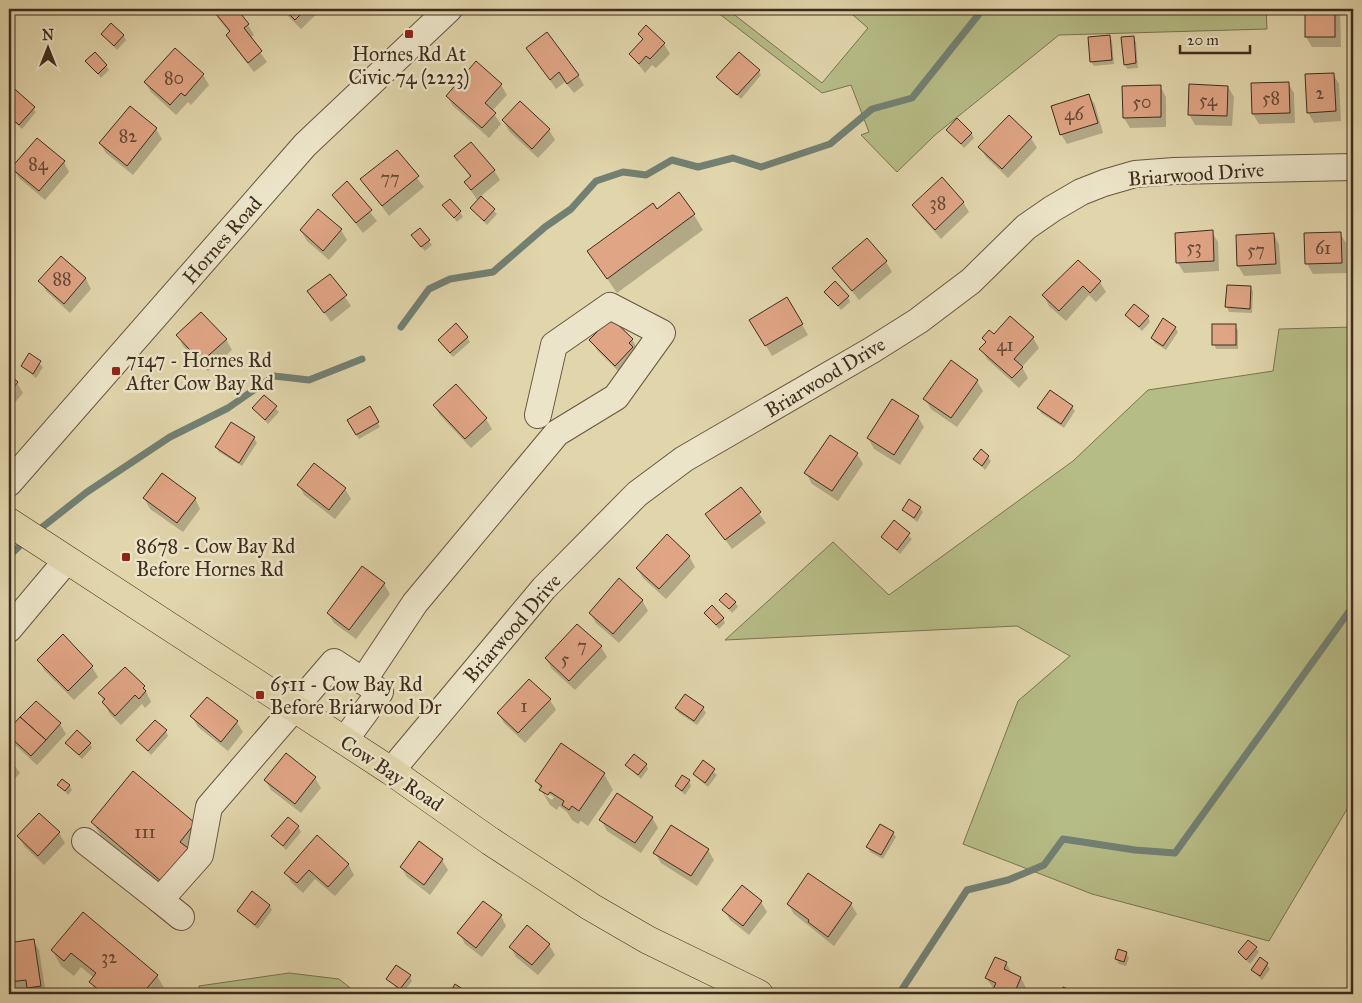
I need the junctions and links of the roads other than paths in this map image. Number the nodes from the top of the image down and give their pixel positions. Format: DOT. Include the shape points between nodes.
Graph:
graph roads {
  1 [pos="449,9"];
  2 [pos="1353,167"];
  3 [pos="538,415"];
  4 [pos="9,483"];
  5 [pos="12,524"];
  6 [pos="58,554"];
  7 [pos="9,628"];
  8 [pos="363,681"];
  9 [pos="294,708"];
  10 [pos="344,741"];
  11 [pos="391,771"];
  12 [pos="84,841"];
  13 [pos="160,900"];
  14 [pos="181,917"];
  15 [pos="759,994"];
  1 -- 4 [label="street, Hornes Road" via="305,145"];
  2 -- 11 [label="street, Briarwood Drive" via="1135,174 1104,182 1052,209 1026,227 970,281 918,321 684,459 637,494 544,588"];
  3 -- 8 [label="street" via="554,345 587,321 610,306 662,333 616,398 557,433 415,604"];
  5 -- 6 [label="main road, Cow Bay Road"];
  6 -- 7 [label="street"];
  6 -- 9 [label="main road, Cow Bay Road"];
  8 -- 9 [label="street" via="334,662"];
  8 -- 10 [label="street" via="380,692"];
  9 -- 10 [label="main road, Cow Bay Road"];
  9 -- 13 [label="street" via="210,807 200,856"];
  10 -- 11 [label="main road, Cow Bay Road"];
  11 -- 15 [label="main road, Cow Bay Road" via="590,907 648,940"];
  12 -- 13 [label="street"];
  13 -- 14 [label="street"];
}
